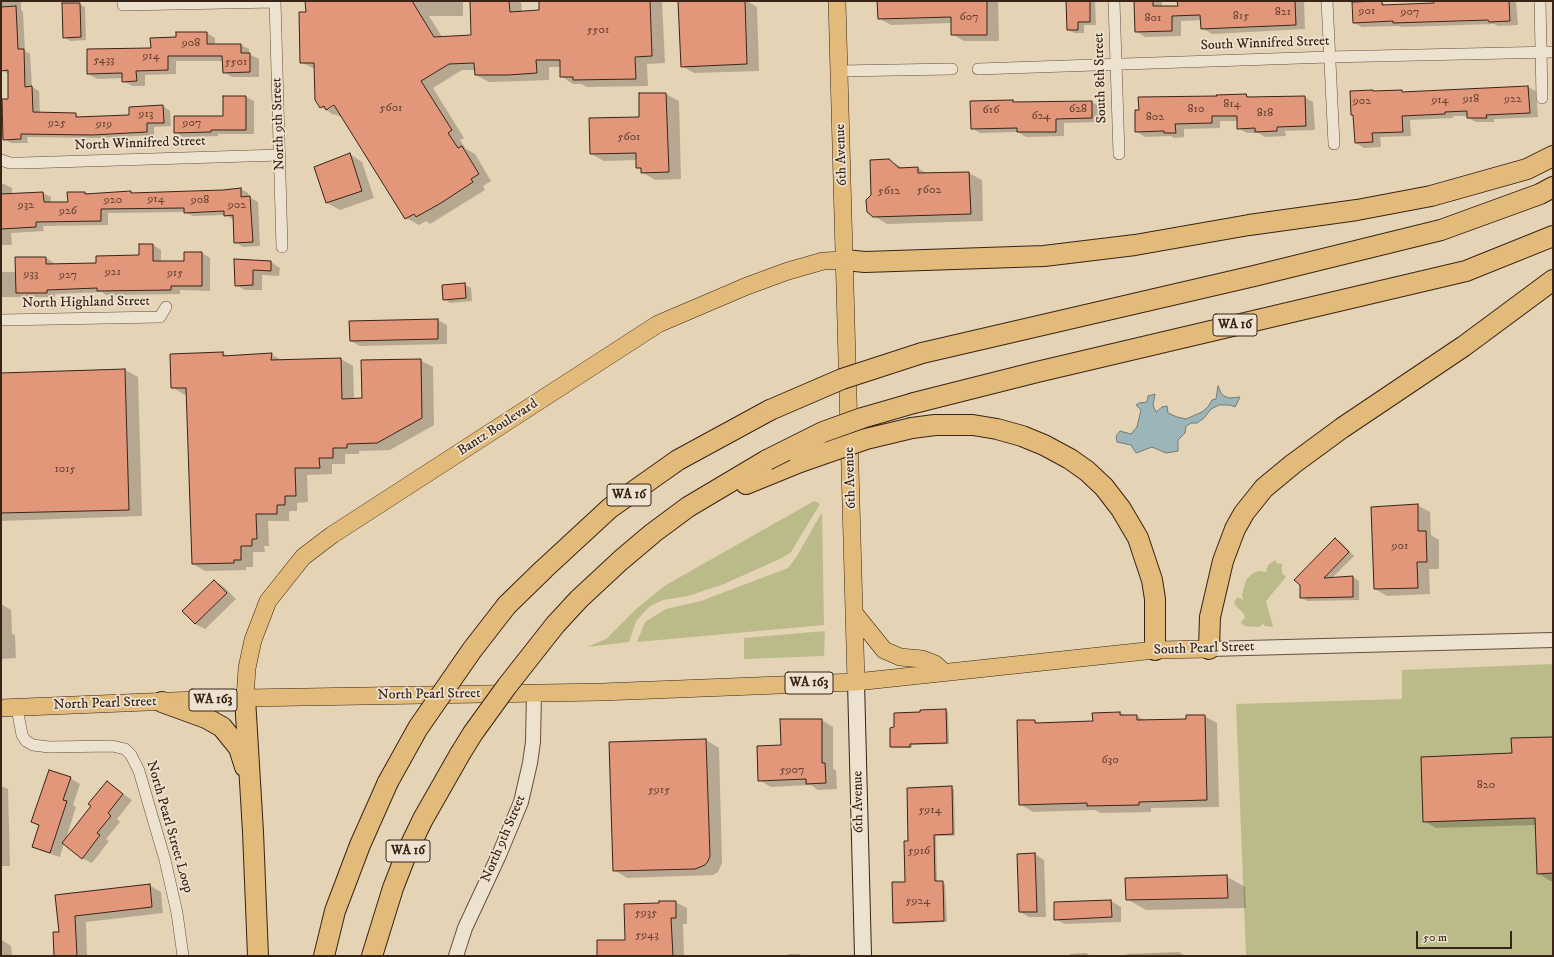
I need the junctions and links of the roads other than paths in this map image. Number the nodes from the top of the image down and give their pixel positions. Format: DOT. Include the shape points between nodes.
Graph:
graph roads {
  1 [pos="275,1"];
  2 [pos="837,1"];
  3 [pos="1114,1"];
  4 [pos="1327,1"];
  5 [pos="1540,1"];
  6 [pos="123,3"];
  7 [pos="1547,52"];
  8 [pos="1329,57"];
  9 [pos="1116,64"];
  10 [pos="978,69"];
  11 [pos="952,70"];
  12 [pos="839,71"];
  13 [pos="1542,98"];
  14 [pos="1334,144"];
  15 [pos="1118,154"];
  16 [pos="280,155"];
  17 [pos="1553,156"];
  18 [pos="1,160"];
  19 [pos="1553,186"];
  20 [pos="1553,236"];
  21 [pos="282,247"];
  22 [pos="845,260"];
  23 [pos="1553,280"];
  24 [pos="166,307"];
  25 [pos="1,320"];
  26 [pos="688,507"];
  27 [pos="855,614"];
  28 [pos="1553,640"];
  29 [pos="1209,649"];
  30 [pos="1155,650"];
  31 [pos="944,672"];
  32 [pos="856,682"];
  33 [pos="534,693"];
  34 [pos="245,698"];
  35 [pos="162,702"];
  36 [pos="9,708"];
  37 [pos="251,785"];
  38 [pos="183,956"];
  39 [pos="258,956"];
  40 [pos="324,956"];
  41 [pos="372,956"];
  42 [pos="456,956"];
  43 [pos="863,956"];
  1 -- 6 [label="street"];
  1 -- 16 [label="street, North 9th Street"];
  2 -- 12 [label="main road, 6th Avenue"];
  3 -- 9 [label="street, South 8th Street"];
  4 -- 8 [label="street"];
  5 -- 7 [label="street"];
  7 -- 8 [label="street, South Winnifred Street"];
  7 -- 13 [label="street"];
  8 -- 9 [label="street, South Winnifred Street"];
  8 -- 14 [label="street"];
  9 -- 10 [label="street, South Winnifred Street"];
  9 -- 15 [label="street, South 8th Street"];
  11 -- 12 [label="street"];
  12 -- 22 [label="main road, 6th Avenue"];
  16 -- 18 [label="street, North Winnifred Street" via="22,163"];
  16 -- 21 [label="street, North 9th Street"];
  17 -- 22 [label="highway" via="1527,169 1431,196 1135,245 1044,256"];
  19 -- 40 [label="highway, WA 16, bridge" via="1540,194 1441,230 922,353 842,379 770,410 678,460 610,508 544,568 507,605 472,650 418,728 388,782 360,846 336,911"];
  20 -- 26 [label="highway, WA 16, bridge" via="1466,271 1045,370 862,418 823,432 767,460"];
  22 -- 27 [label="main road, 6th Avenue"];
  22 -- 34 [label="main road, Bantz Boulevard" via="823,261 788,271 658,324 303,557 268,601 253,640 247,668"];
  23 -- 29 [label="highway" via="1464,346 1342,428 1264,488 1241,518 1223,561 1210,617"];
  24 -- 25 [label="street, North Highland Street" via="160,317"];
  26 -- 30 [label="highway, bridge" via="800,462 866,439 912,428 973,425 1022,436 1044,445 1087,471 1104,487 1121,509 1138,538 1152,580 1155,599"];
  26 -- 41 [label="highway, WA 16, bridge" via="621,560 579,599 555,625 473,733 423,819 407,852"];
  27 -- 31 [label="main road" via="884,650 928,661"];
  27 -- 32 [label="main road, 6th Avenue"];
  28 -- 29 [label="street, South Pearl Street"];
  29 -- 30 [label="main road, South Pearl Street / WA 163"];
  30 -- 31 [label="main road, South Pearl Street / WA 163"];
  31 -- 32 [label="main road, South Pearl Street / WA 163"];
  32 -- 33 [label="main road, North Pearl Street / WA 163"];
  32 -- 43 [label="main road, 6th Avenue"];
  33 -- 34 [label="main road, North Pearl Street / WA 163"];
  33 -- 42 [label="street, North 9th Street" via="533,742 521,802 465,928"];
  34 -- 35 [label="main road, North Pearl Street / WA 163"];
  34 -- 37 [label="highway"];
  35 -- 36 [label="main road, North Pearl Street / WA 163"];
  35 -- 37 [label="highway" via="206,718 222,727 239,748"];
  36 -- 38 [label="street, North Pearl Street Loop" via="22,735 33,745 112,746 125,749 131,755 139,771 165,860 177,913"];
  37 -- 39 [label="highway"];
}
